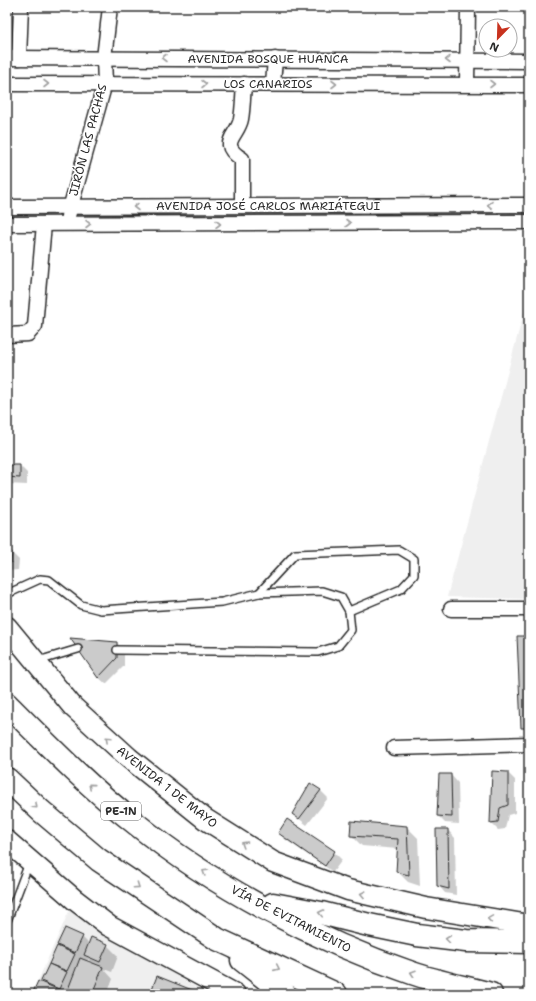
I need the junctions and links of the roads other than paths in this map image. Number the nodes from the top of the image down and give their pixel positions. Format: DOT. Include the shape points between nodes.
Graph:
graph roads {
  1 [pos="21,7"];
  2 [pos="110,7"];
  3 [pos="468,7"];
  4 [pos="13,58"];
  5 [pos="104,58"];
  6 [pos="274,59"];
  7 [pos="467,60"];
  8 [pos="529,61"];
  9 [pos="7,84"];
  10 [pos="105,84"];
  11 [pos="244,84"];
  12 [pos="273,84"];
  13 [pos="467,84"];
  14 [pos="529,85"];
  15 [pos="529,205"];
  16 [pos="242,206"];
  17 [pos="7,207"];
  18 [pos="69,207"];
  19 [pos="529,222"];
  20 [pos="7,224"];
  21 [pos="44,224"];
  22 [pos="67,224"];
  23 [pos="7,335"];
  24 [pos="259,593"];
  25 [pos="7,594"];
  26 [pos="529,609"];
  27 [pos="451,610"];
  28 [pos="349,612"];
  29 [pos="7,627"];
  30 [pos="78,649"];
  31 [pos="117,650"];
  32 [pos="36,662"];
  33 [pos="7,704"];
  34 [pos="529,744"];
  35 [pos="394,748"];
  36 [pos="7,779"];
  37 [pos="7,841"];
  38 [pos="29,861"];
  39 [pos="250,900"];
  40 [pos="7,921"];
  41 [pos="529,925"];
  42 [pos="216,939"];
  43 [pos="529,942"];
  44 [pos="235,994"];
  45 [pos="285,994"];
  46 [pos="336,994"];
  47 [pos="491,994"];
  1 -- 4 [label="street"];
  2 -- 5 [label="street, JIRÓN LAS PACHAS"];
  3 -- 7 [label="street"];
  4 -- 5 [label="street, AVENIDA BOSQUE HUANCA"];
  6 -- 5 [label="street, AVENIDA BOSQUE HUANCA, one-way"];
  5 -- 10 [label="street, JIRÓN LAS PACHAS"];
  7 -- 6 [label="street, AVENIDA BOSQUE HUANCA, one-way"];
  6 -- 12 [label="street"];
  7 -- 8 [label="street, AVENIDA BOSQUE HUANCA"];
  7 -- 13 [label="street"];
  9 -- 10 [label="street, LOS CANARIOS, one-way"];
  10 -- 11 [label="street, LOS CANARIOS, one-way"];
  10 -- 18 [label="street, JIRÓN LAS PACHAS"];
  11 -- 12 [label="street, LOS CANARIOS"];
  11 -- 16 [label="street" via="241,121 230,139 230,148 242,159"];
  12 -- 13 [label="street, LOS CANARIOS, one-way"];
  13 -- 14 [label="street, LOS CANARIOS, one-way"];
  15 -- 16 [label="street, AVENIDA JOSÉ CARLOS MARIÁTEGUI, one-way"];
  16 -- 18 [label="street, AVENIDA JOSÉ CARLOS MARIÁTEGUI, one-way"];
  17 -- 18 [label="street, AVENIDA JOSÉ CARLOS MARIÁTEGUI"];
  18 -- 22 [label="street, JIRÓN LAS PACHAS"];
  22 -- 19 [label="street, AVENIDA JOSÉ CARLOS MARIÁTEGUI, one-way"];
  20 -- 21 [label="street, AVENIDA JOSÉ CARLOS MARIÁTEGUI"];
  21 -- 22 [label="street, AVENIDA JOSÉ CARLOS MARIÁTEGUI"];
  21 -- 23 [label="street" via="35,326 28,334"];
  24 -- 25 [label="lane" via="222,602 101,610 81,605 49,580 40,579"];
  24 -- 28 [label="lane" via="322,591 341,597"];
  24 -- 28 [label="lane" via="294,554 399,550 414,559 414,576 401,589"];
  26 -- 27 [label="street"];
  28 -- 31 [label="lane" via="351,630 338,646 318,652"];
  29 -- 32 [label="main road, AVENIDA 1 DE MAYO"];
  30 -- 32 [label="lane"];
  41 -- 32 [label="main road, AVENIDA 1 DE MAYO, one-way" via="426,908 348,890 272,862 205,819 129,758 74,706"];
  39 -- 33 [label="highway, VÍA DE EVITAMIENTO / PE-1N, one-way" via="135,824 86,781"];
  34 -- 35 [label="street"];
  36 -- 42 [label="highway, one-way" via="40,811 99,860"];
  37 -- 38 [label="main road"];
  38 -- 40 [label="lane"];
  38 -- 44 [label="main road" via="109,926"];
  43 -- 39 [label="highway, one-way" via="466,941 417,935"];
  47 -- 39 [label="highway, VÍA DE EVITAMIENTO / PE-1N, one-way" via="414,973 371,958 335,943"];
  42 -- 45 [label="highway"];
  42 -- 46 [label="highway, one-way"];
}
